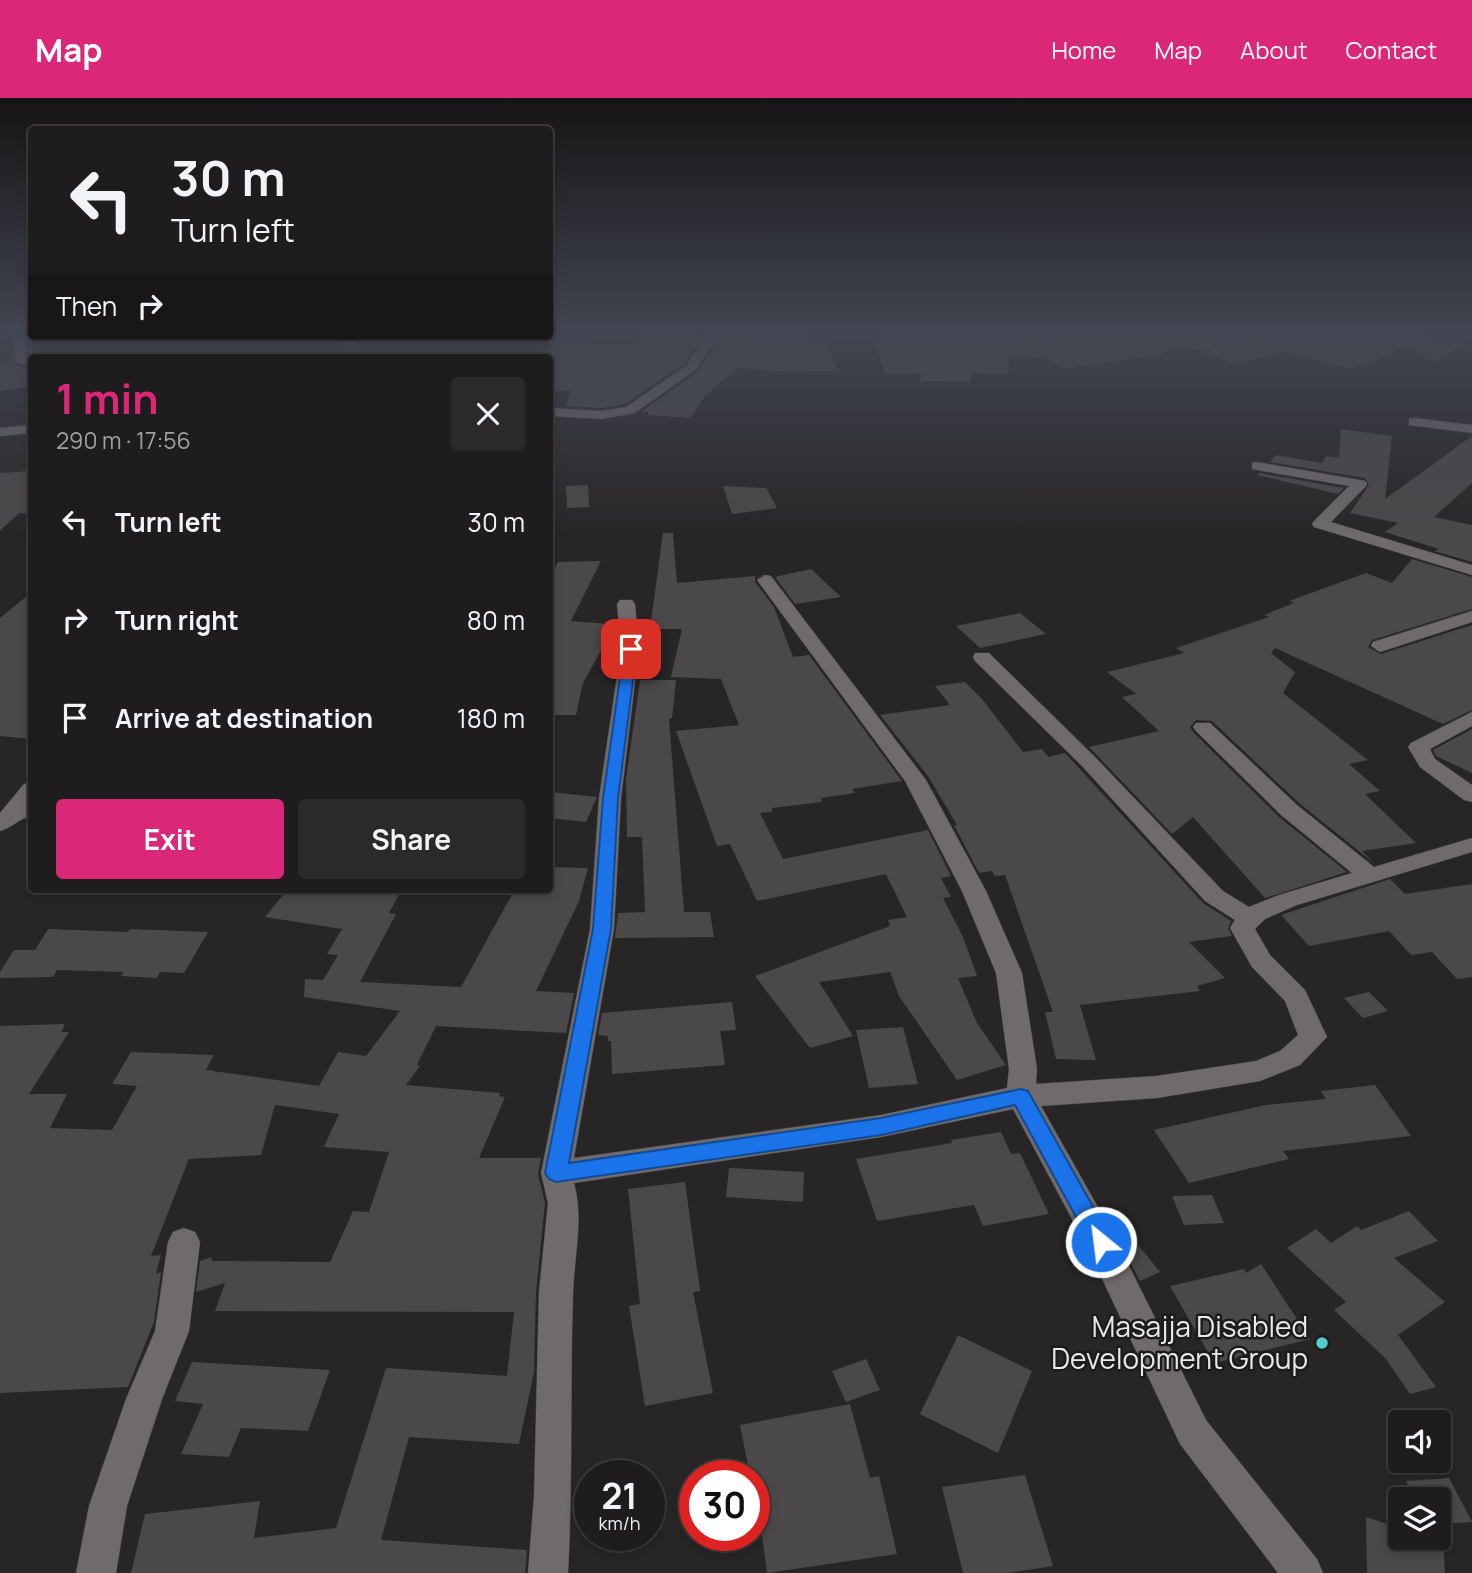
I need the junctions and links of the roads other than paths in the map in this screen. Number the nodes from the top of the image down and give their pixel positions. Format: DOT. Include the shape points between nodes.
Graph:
graph roads {
  1 [pos="644,400"];
  2 [pos="553,412"];
  3 [pos="1414,422"];
  4 [pos="28,429"];
  5 [pos="1472,429"];
  6 [pos="0,432"];
  7 [pos="1257,466"];
  8 [pos="1472,570"];
  9 [pos="765,580"];
  10 [pos="626,604"];
  11 [pos="1472,616"];
  12 [pos="1380,646"];
  13 [pos="982,657"];
  14 [pos="1472,718"];
  15 [pos="1203,727"];
  16 [pos="28,795"];
  17 [pos="1472,795"];
  18 [pos="14,816"];
  19 [pos="1472,845"];
  20 [pos="1367,874"];
  21 [pos="1251,919"];
  22 [pos="1021,1096"];
  23 [pos="556,1173"];
  24 [pos="184,1242"];
  25 [pos="96,1573"];
  26 [pos="548,1573"];
  27 [pos="1303,1573"];
  1 -- 2 [label="street" via="630,410 601,415"];
  3 -- 5 [label="street"];
  4 -- 6 [label="street"];
  7 -- 8 [label="street" via="1360,484 1320,524"];
  9 -- 22 [label="street" via="915,780 974,891 1009,973 1023,1069"];
  10 -- 23 [label="street" via="631,649 610,798 602,929"];
  11 -- 12 [label="street"];
  13 -- 21 [label="street" via="1089,762 1214,896"];
  14 -- 17 [label="street" via="1418,747 1427,763"];
  15 -- 20 [label="street" via="1289,810"];
  16 -- 18 [label="street"];
  19 -- 20 [label="street"];
  20 -- 21 [label="street" via="1288,900"];
  21 -- 22 [label="street" via="1242,928 1261,961 1296,997 1313,1037 1290,1058 1259,1071 1157,1087"];
  22 -- 23 [label="street" via="881,1126"];
  22 -- 27 [label="street" via="1101,1242 1193,1432"];
  23 -- 26 [label="street" via="564,1203 556,1292"];
  24 -- 25 [label="street" via="172,1331 108,1506"];
}
